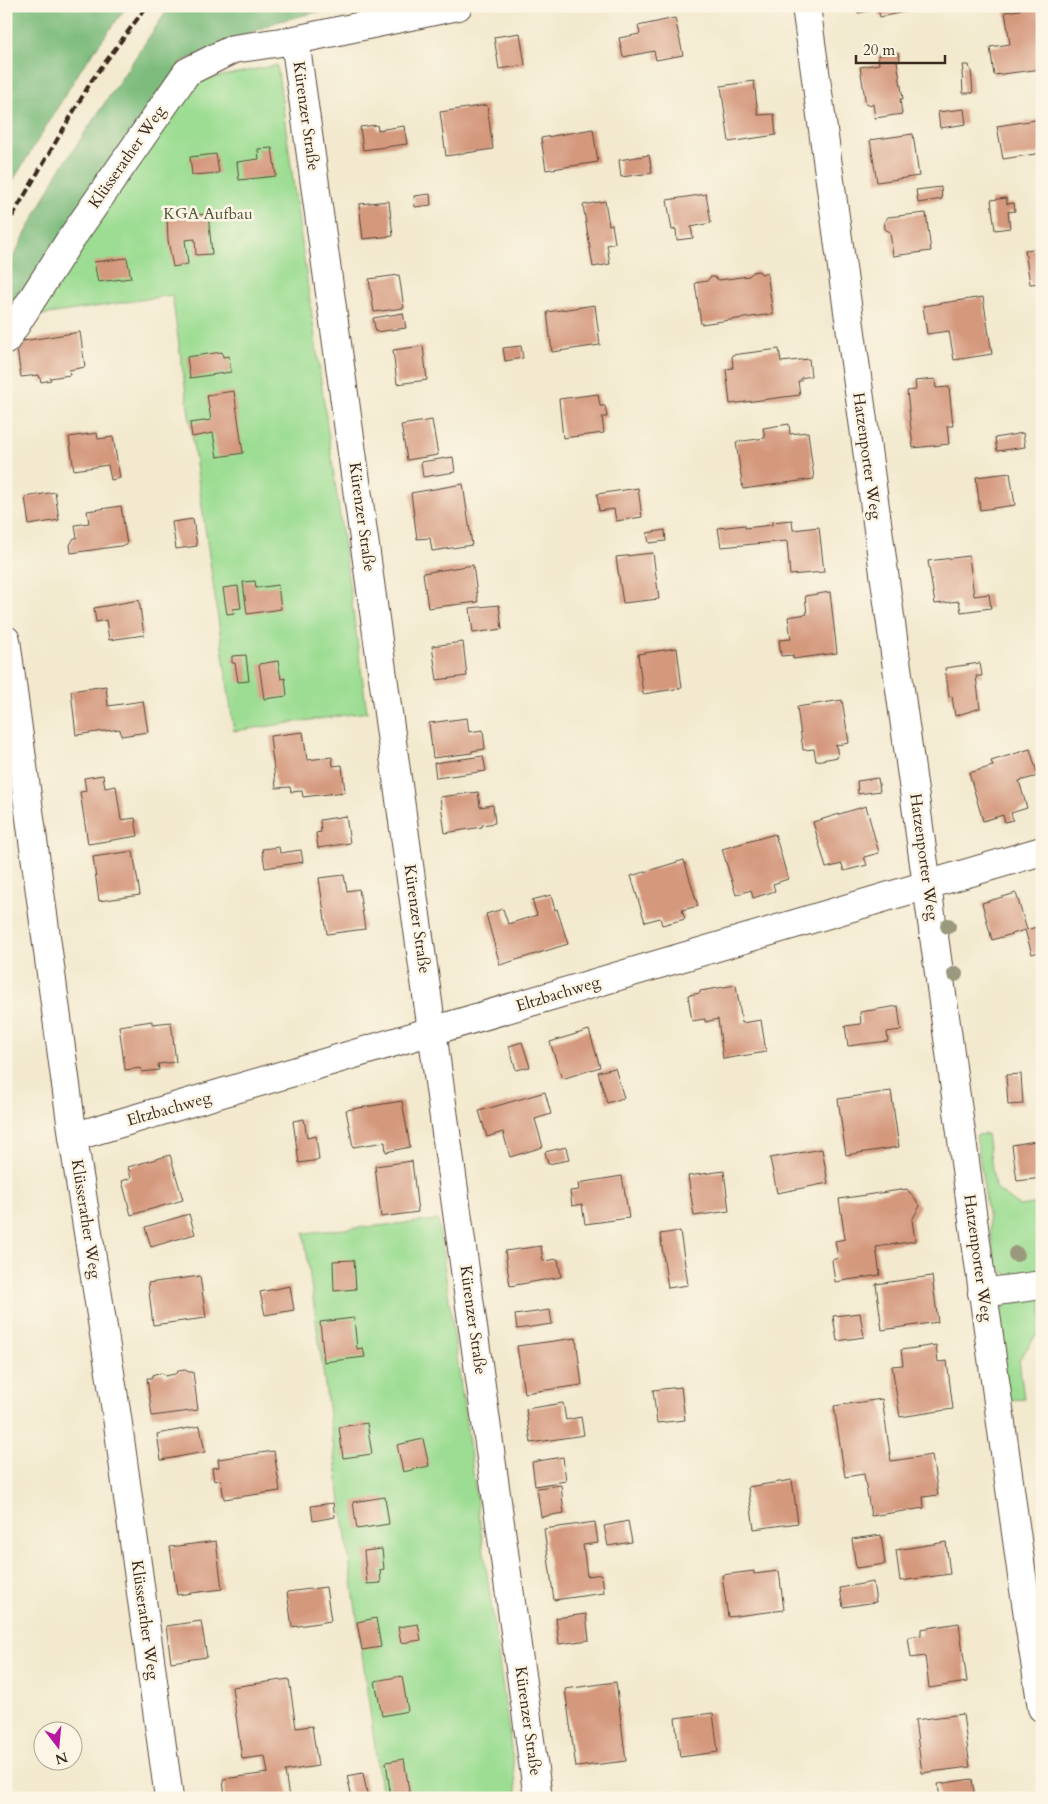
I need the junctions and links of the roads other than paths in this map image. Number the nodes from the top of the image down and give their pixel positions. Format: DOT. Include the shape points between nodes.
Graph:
graph roads {
  1 [pos="458,6"];
  2 [pos="806,6"];
  3 [pos="295,40"];
  4 [pos="6,340"];
  5 [pos="6,640"];
  6 [pos="1042,851"];
  7 [pos="928,885"];
  8 [pos="433,1031"];
  9 [pos="74,1137"];
  10 [pos="1042,1285"];
  11 [pos="982,1293"];
  12 [pos="1042,1708"];
  13 [pos="170,1798"];
  14 [pos="538,1798"];
  1 -- 3 [label="street, Klüsserather Weg"];
  2 -- 7 [label="street, Hatzenporter Weg"];
  3 -- 4 [label="street, Klüsserather Weg" via="233,49 187,72 68,242"];
  3 -- 8 [label="street, Kürenzer Straße"];
  5 -- 9 [label="street, Klüsserather Weg"];
  6 -- 7 [label="street, Eltzbachweg"];
  7 -- 8 [label="street, Eltzbachweg"];
  7 -- 11 [label="street, Hatzenporter Weg"];
  8 -- 9 [label="street, Eltzbachweg"];
  8 -- 14 [label="street, Kürenzer Straße"];
  9 -- 13 [label="street, Klüsserather Weg"];
  10 -- 11 [label="street"];
  11 -- 12 [label="street, Hatzenporter Weg"];
}
